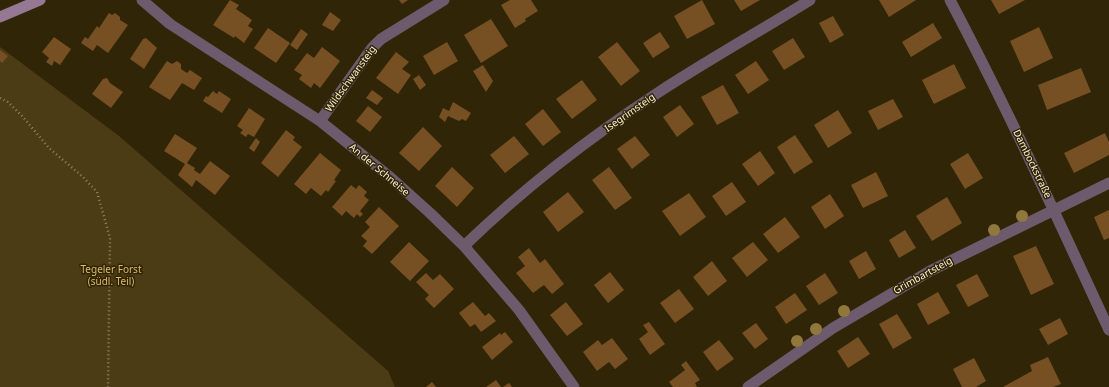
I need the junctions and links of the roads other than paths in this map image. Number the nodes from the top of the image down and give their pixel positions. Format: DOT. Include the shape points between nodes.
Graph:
graph roads {
  1 [pos="40,0"];
  2 [pos="142,0"];
  3 [pos="444,0"];
  4 [pos="810,0"];
  5 [pos="950,0"];
  6 [pos="0,17"];
  7 [pos="320,121"];
  8 [pos="1109,183"];
  9 [pos="1054,210"];
  10 [pos="464,246"];
  11 [pos="1109,330"];
  12 [pos="574,387"];
  13 [pos="748,387"];
  1 -- 6 [label="main road"];
  2 -- 7 [label="street, An der Schneise" via="176,28"];
  3 -- 7 [label="street, Wildschwansteig" via="381,39"];
  4 -- 10 [label="street, Isegrimsteig" via="659,92 549,171"];
  5 -- 9 [label="street, Dambockstraße"];
  7 -- 10 [label="street, An der Schneise" via="390,177"];
  8 -- 9 [label="street, Grimbartsteig"];
  9 -- 11 [label="street, Dambockstraße"];
  9 -- 13 [label="street, Grimbartsteig" via="923,275 833,328"];
  10 -- 12 [label="street, An der Schneise" via="519,310"];
}
